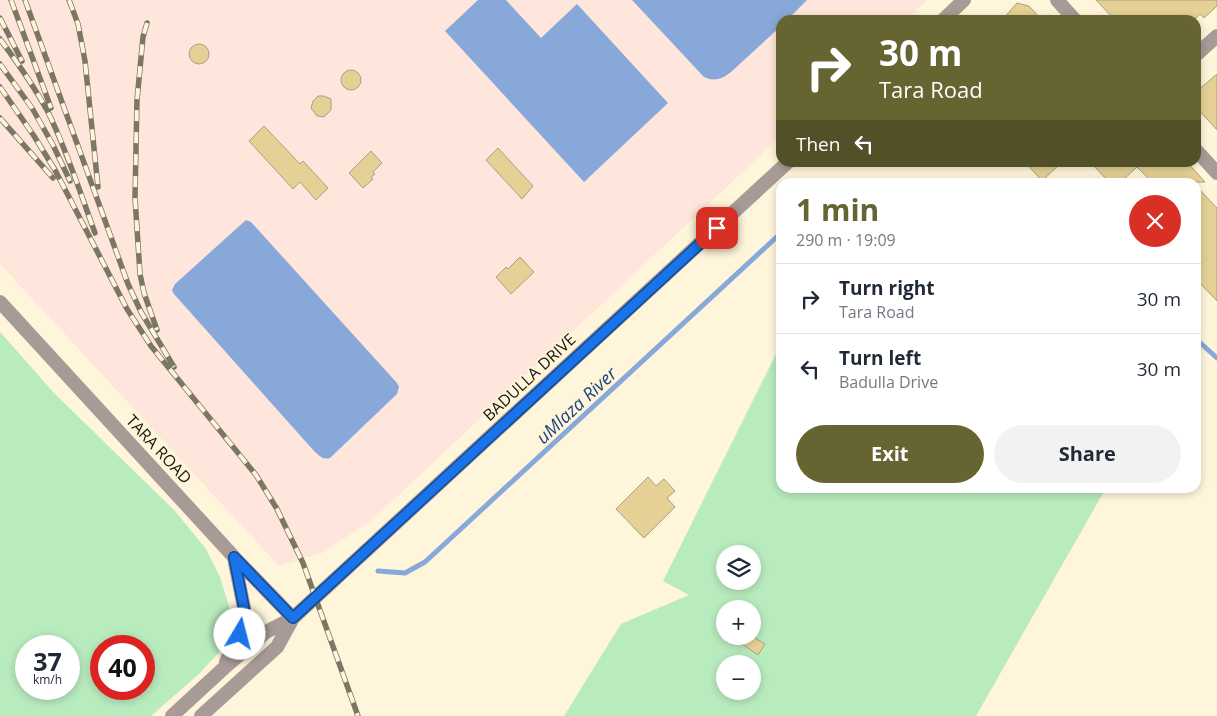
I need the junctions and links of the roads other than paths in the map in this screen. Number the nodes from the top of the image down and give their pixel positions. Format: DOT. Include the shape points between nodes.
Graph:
graph roads {
  1 [pos="964,0"];
  2 [pos="1057,0"];
  3 [pos="948,15"];
  4 [pos="1070,15"];
  5 [pos="1217,36"];
  6 [pos="1201,50"];
  7 [pos="1201,155"];
  8 [pos="783,167"];
  9 [pos="1217,173"];
  10 [pos="0,302"];
  11 [pos="234,557"];
  12 [pos="293,618"];
  13 [pos="224,668"];
  14 [pos="172,716"];
  15 [pos="201,716"];
  1 -- 3 [label="street"];
  2 -- 4 [label="street"];
  5 -- 6 [label="street"];
  7 -- 9 [label="street"];
  8 -- 12 [label="street, BADULLA DRIVE"];
  10 -- 11 [label="street, TARA ROAD"];
  11 -- 12 [label="street, TARA ROAD"];
  11 -- 13 [label="street" via="244,608 242,626"];
  12 -- 13 [label="street" via="266,632"];
  12 -- 15 [label="street" via="277,647"];
  13 -- 14 [label="street"];
}
